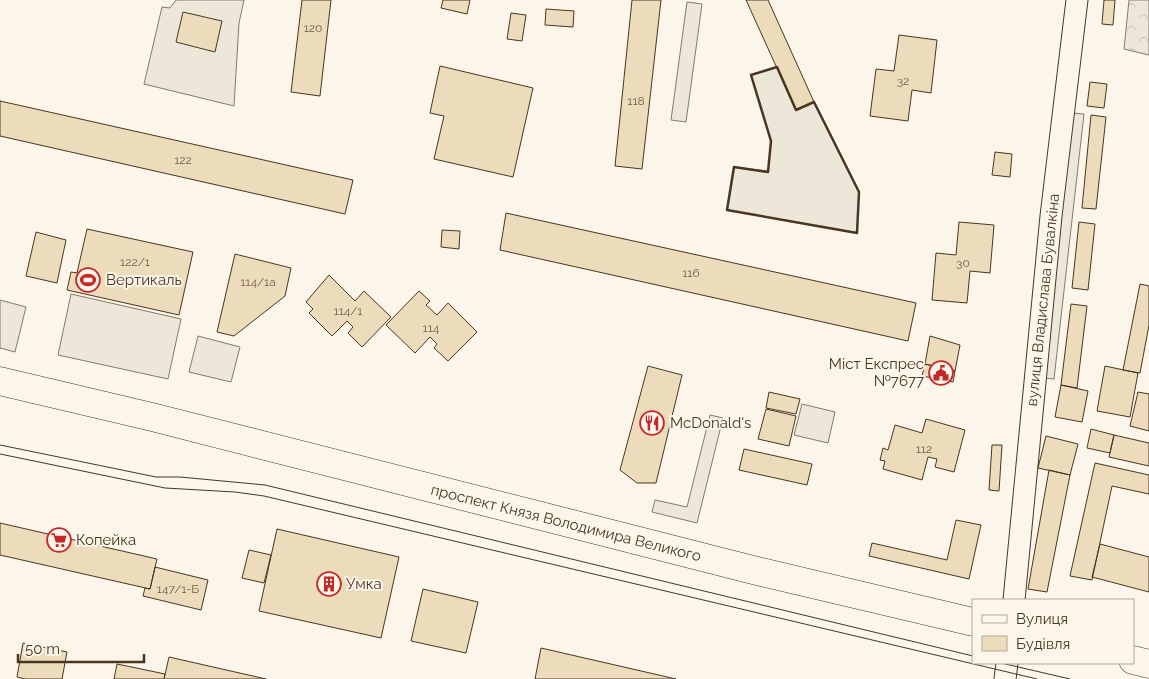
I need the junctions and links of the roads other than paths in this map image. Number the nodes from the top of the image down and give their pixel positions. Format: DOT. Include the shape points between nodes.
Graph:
graph roads {
  1 [pos="1077,0"];
  2 [pos="0,381"];
  3 [pos="1014,599"];
  4 [pos="972,622"];
  5 [pos="1134,660"];
  6 [pos="1007,664"];
  7 [pos="1149,664"];
  8 [pos="1005,679"];
  1 -- 3 [label="street, вулиця Владислава Бувалкіна" via="1051,216"];
  2 -- 4 [label="highway, проспект Князя Володимира Великого"];
  5 -- 7 [label="highway"];
  6 -- 8 [label="street"];
}
